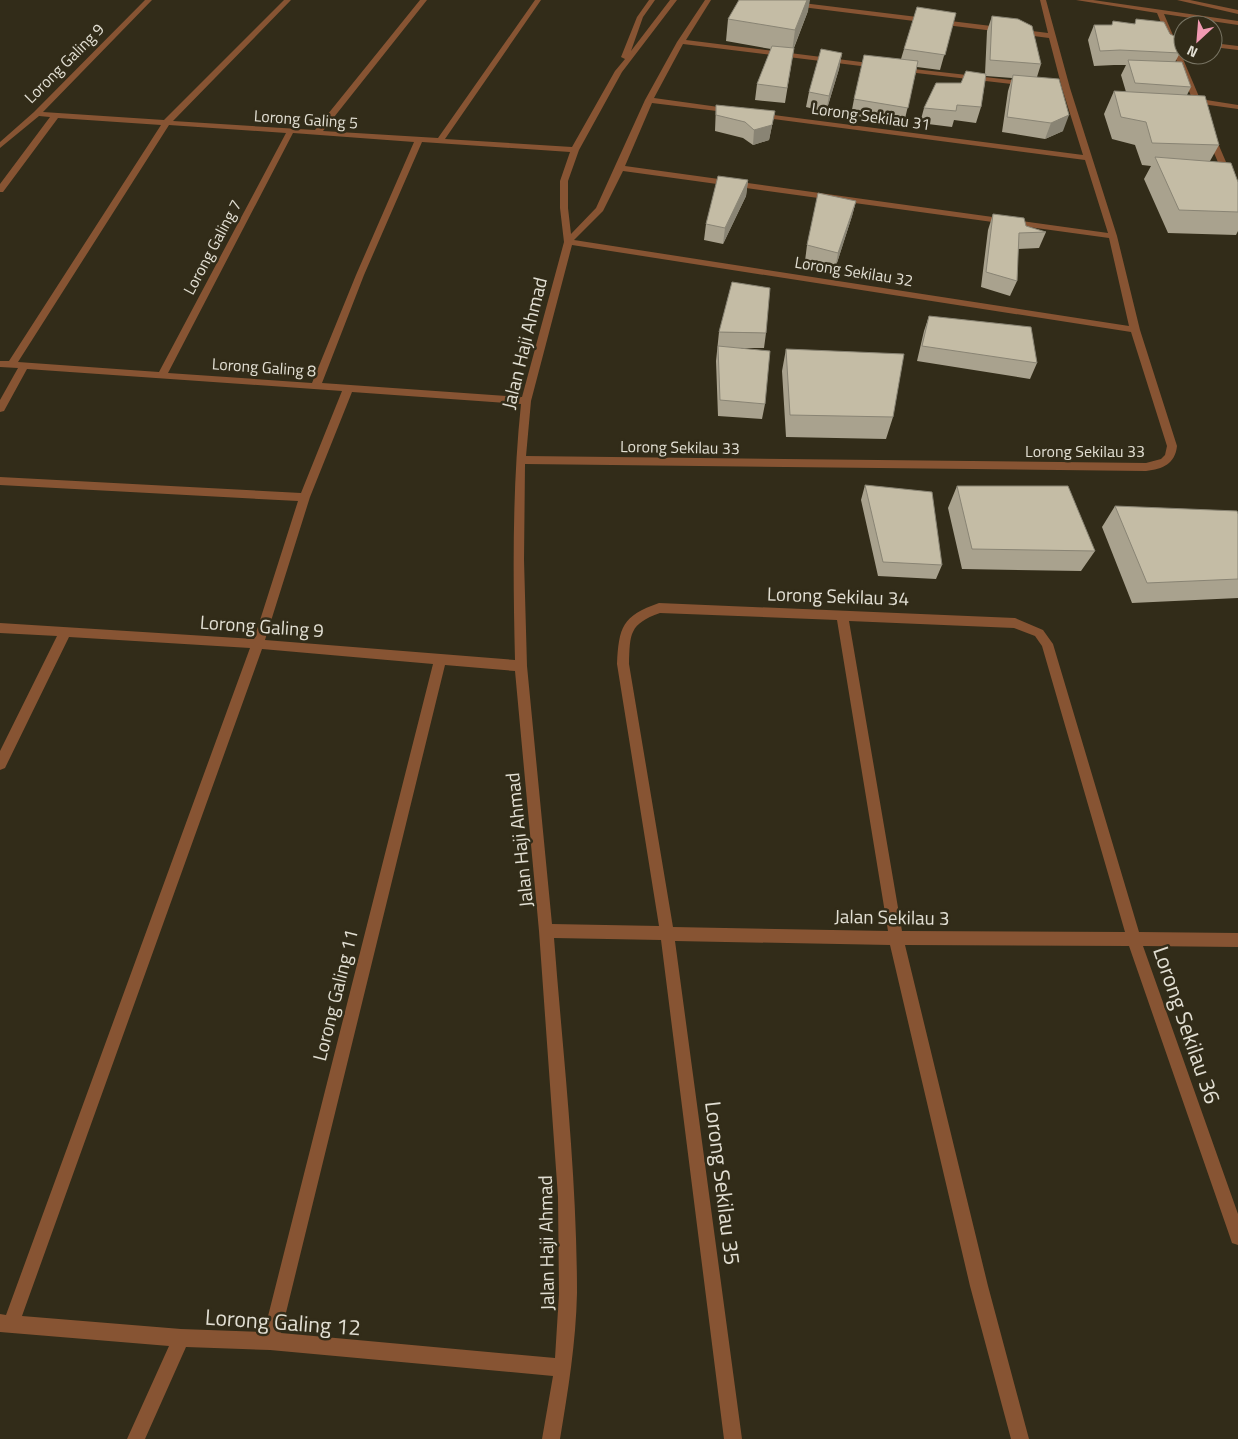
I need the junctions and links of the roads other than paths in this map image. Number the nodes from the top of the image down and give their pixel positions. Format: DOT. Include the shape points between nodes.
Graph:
graph roads {
  1 [pos="288,0"];
  2 [pos="424,0"];
  3 [pos="538,0"];
  4 [pos="652,0"];
  5 [pos="674,0"];
  6 [pos="708,0"];
  7 [pos="762,0"];
  8 [pos="1043,0"];
  9 [pos="1079,0"];
  10 [pos="1180,0"];
  11 [pos="145,1"];
  12 [pos="1159,12"];
  13 [pos="1238,12"];
  14 [pos="1238,23"];
  15 [pos="1052,36"];
  16 [pos="1171,39"];
  17 [pos="681,42"];
  18 [pos="1223,46"];
  19 [pos="1238,48"];
  20 [pos="619,71"];
  21 [pos="1038,85"];
  22 [pos="649,100"];
  23 [pos="1197,101"];
  24 [pos="1238,107"];
  25 [pos="37,114"];
  26 [pos="56,115"];
  27 [pos="1204,119"];
  28 [pos="168,122"];
  29 [pos="1208,128"];
  30 [pos="290,132"];
  31 [pos="316,134"];
  32 [pos="419,140"];
  33 [pos="440,141"];
  34 [pos="0,146"];
  35 [pos="574,150"];
  36 [pos="1089,158"];
  37 [pos="620,168"];
  38 [pos="1226,173"];
  39 [pos="1238,175"];
  40 [pos="0,190"];
  41 [pos="1238,200"];
  42 [pos="1113,236"];
  43 [pos="568,242"];
  44 [pos="1135,330"];
  45 [pos="0,364"];
  46 [pos="12,364"];
  47 [pos="25,366"];
  48 [pos="162,375"];
  49 [pos="316,386"];
  50 [pos="348,388"];
  51 [pos="526,401"];
  52 [pos="0,409"];
  53 [pos="520,460"];
  54 [pos="0,481"];
  55 [pos="306,497"];
  56 [pos="842,615"];
  57 [pos="0,628"];
  58 [pos="65,633"];
  59 [pos="258,644"];
  60 [pos="440,659"];
  61 [pos="521,666"];
  62 [pos="0,764"];
  63 [pos="546,931"];
  64 [pos="667,932"];
  65 [pos="896,938"];
  66 [pos="1134,940"];
  67 [pos="1238,940"];
  68 [pos="1238,1237"];
  69 [pos="6,1323"];
  70 [pos="181,1338"];
  71 [pos="270,1341"];
  72 [pos="563,1368"];
  73 [pos="136,1439"];
  74 [pos="551,1439"];
  75 [pos="733,1439"];
  76 [pos="1020,1439"];
  1 -- 28 [label="street"];
  2 -- 31 [label="street"];
  3 -- 33 [label="street"];
  4 -- 20 [label="street, Jalan Haji Ahmad" via="640,17"];
  5 -- 20 [label="street, Jalan Haji Ahmad"];
  6 -- 17 [label="street, Jalan Haji Ahmad"];
  7 -- 15 [label="street"];
  8 -- 15 [label="street, Lorong Sekilau 33"];
  9 -- 12 [label="street"];
  10 -- 13 [label="street"];
  11 -- 25 [label="street, Lorong Galing 9"];
  12 -- 14 [label="street"];
  12 -- 16 [label="street"];
  15 -- 36 [label="street, Lorong Sekilau 33" via="1061,88"];
  16 -- 23 [label="street"];
  17 -- 21 [label="street"];
  17 -- 22 [label="street, Jalan Haji Ahmad"];
  18 -- 19 [label="street"];
  20 -- 35 [label="street, Jalan Haji Ahmad"];
  22 -- 36 [label="street, Lorong Sekilau 31"];
  22 -- 37 [label="street, Jalan Haji Ahmad"];
  23 -- 24 [label="street"];
  23 -- 27 [label="street"];
  25 -- 26 [label="street, Lorong Galing 5"];
  25 -- 34 [label="street, Lorong Galing 9"];
  26 -- 28 [label="street, Lorong Galing 5"];
  26 -- 40 [label="street"];
  28 -- 30 [label="street, Lorong Galing 5"];
  28 -- 46 [label="street"];
  29 -- 38 [label="street"];
  30 -- 31 [label="street, Lorong Galing 5"];
  30 -- 48 [label="street, Lorong Galing 7"];
  31 -- 32 [label="street, Lorong Galing 5"];
  32 -- 33 [label="street, Lorong Galing 5"];
  32 -- 49 [label="street"];
  33 -- 35 [label="street, Lorong Galing 5"];
  35 -- 43 [label="street, Jalan Haji Ahmad" via="564,181"];
  36 -- 42 [label="street, Lorong Sekilau 33"];
  37 -- 42 [label="street"];
  37 -- 43 [label="street, Jalan Haji Ahmad" via="600,209"];
  38 -- 39 [label="street"];
  38 -- 41 [label="street"];
  42 -- 44 [label="street, Lorong Sekilau 33"];
  43 -- 44 [label="street, Lorong Sekilau 32"];
  43 -- 51 [label="street, Jalan Haji Ahmad"];
  44 -- 53 [label="street, Lorong Sekilau 33" via="1172,446 1167,460 1158,466"];
  45 -- 46 [label="street, Lorong Galing 8"];
  46 -- 47 [label="street, Lorong Galing 8"];
  47 -- 48 [label="street, Lorong Galing 8"];
  47 -- 52 [label="street"];
  48 -- 49 [label="street, Lorong Galing 8"];
  49 -- 50 [label="street, Lorong Galing 8"];
  50 -- 51 [label="street, Lorong Galing 8"];
  50 -- 55 [label="street"];
  51 -- 53 [label="street, Jalan Haji Ahmad"];
  53 -- 61 [label="street, Jalan Haji Ahmad"];
  54 -- 55 [label="street"];
  55 -- 59 [label="street"];
  56 -- 64 [label="street, Lorong Sekilau 34" via="659,608 630,622 624,634 623,664"];
  56 -- 65 [label="street"];
  56 -- 66 [label="street, Lorong Sekilau 34" via="1015,623 1039,633 1047,644"];
  57 -- 58 [label="street, Lorong Galing 9"];
  58 -- 59 [label="street, Lorong Galing 9"];
  58 -- 62 [label="street"];
  59 -- 60 [label="street, Lorong Galing 9"];
  59 -- 69 [label="street"];
  60 -- 61 [label="street, Lorong Galing 9"];
  60 -- 71 [label="street, Lorong Galing 11"];
  61 -- 63 [label="street, Jalan Haji Ahmad"];
  63 -- 64 [label="street, Jalan Sekilau 3"];
  63 -- 72 [label="street, Jalan Haji Ahmad" via="566,1198 568,1294"];
  64 -- 65 [label="street, Jalan Sekilau 3"];
  64 -- 75 [label="street, Lorong Sekilau 35"];
  65 -- 66 [label="street, Jalan Sekilau 3"];
  65 -- 76 [label="street" via="977,1276"];
  66 -- 67 [label="street, Jalan Sekilau 3"];
  66 -- 68 [label="street, Lorong Sekilau 36"];
  69 -- 70 [label="street, Lorong Galing 12"];
  70 -- 71 [label="street, Lorong Galing 12"];
  70 -- 73 [label="street"];
  71 -- 72 [label="street, Lorong Galing 12"];
  72 -- 74 [label="street, Jalan Haji Ahmad"];
}
